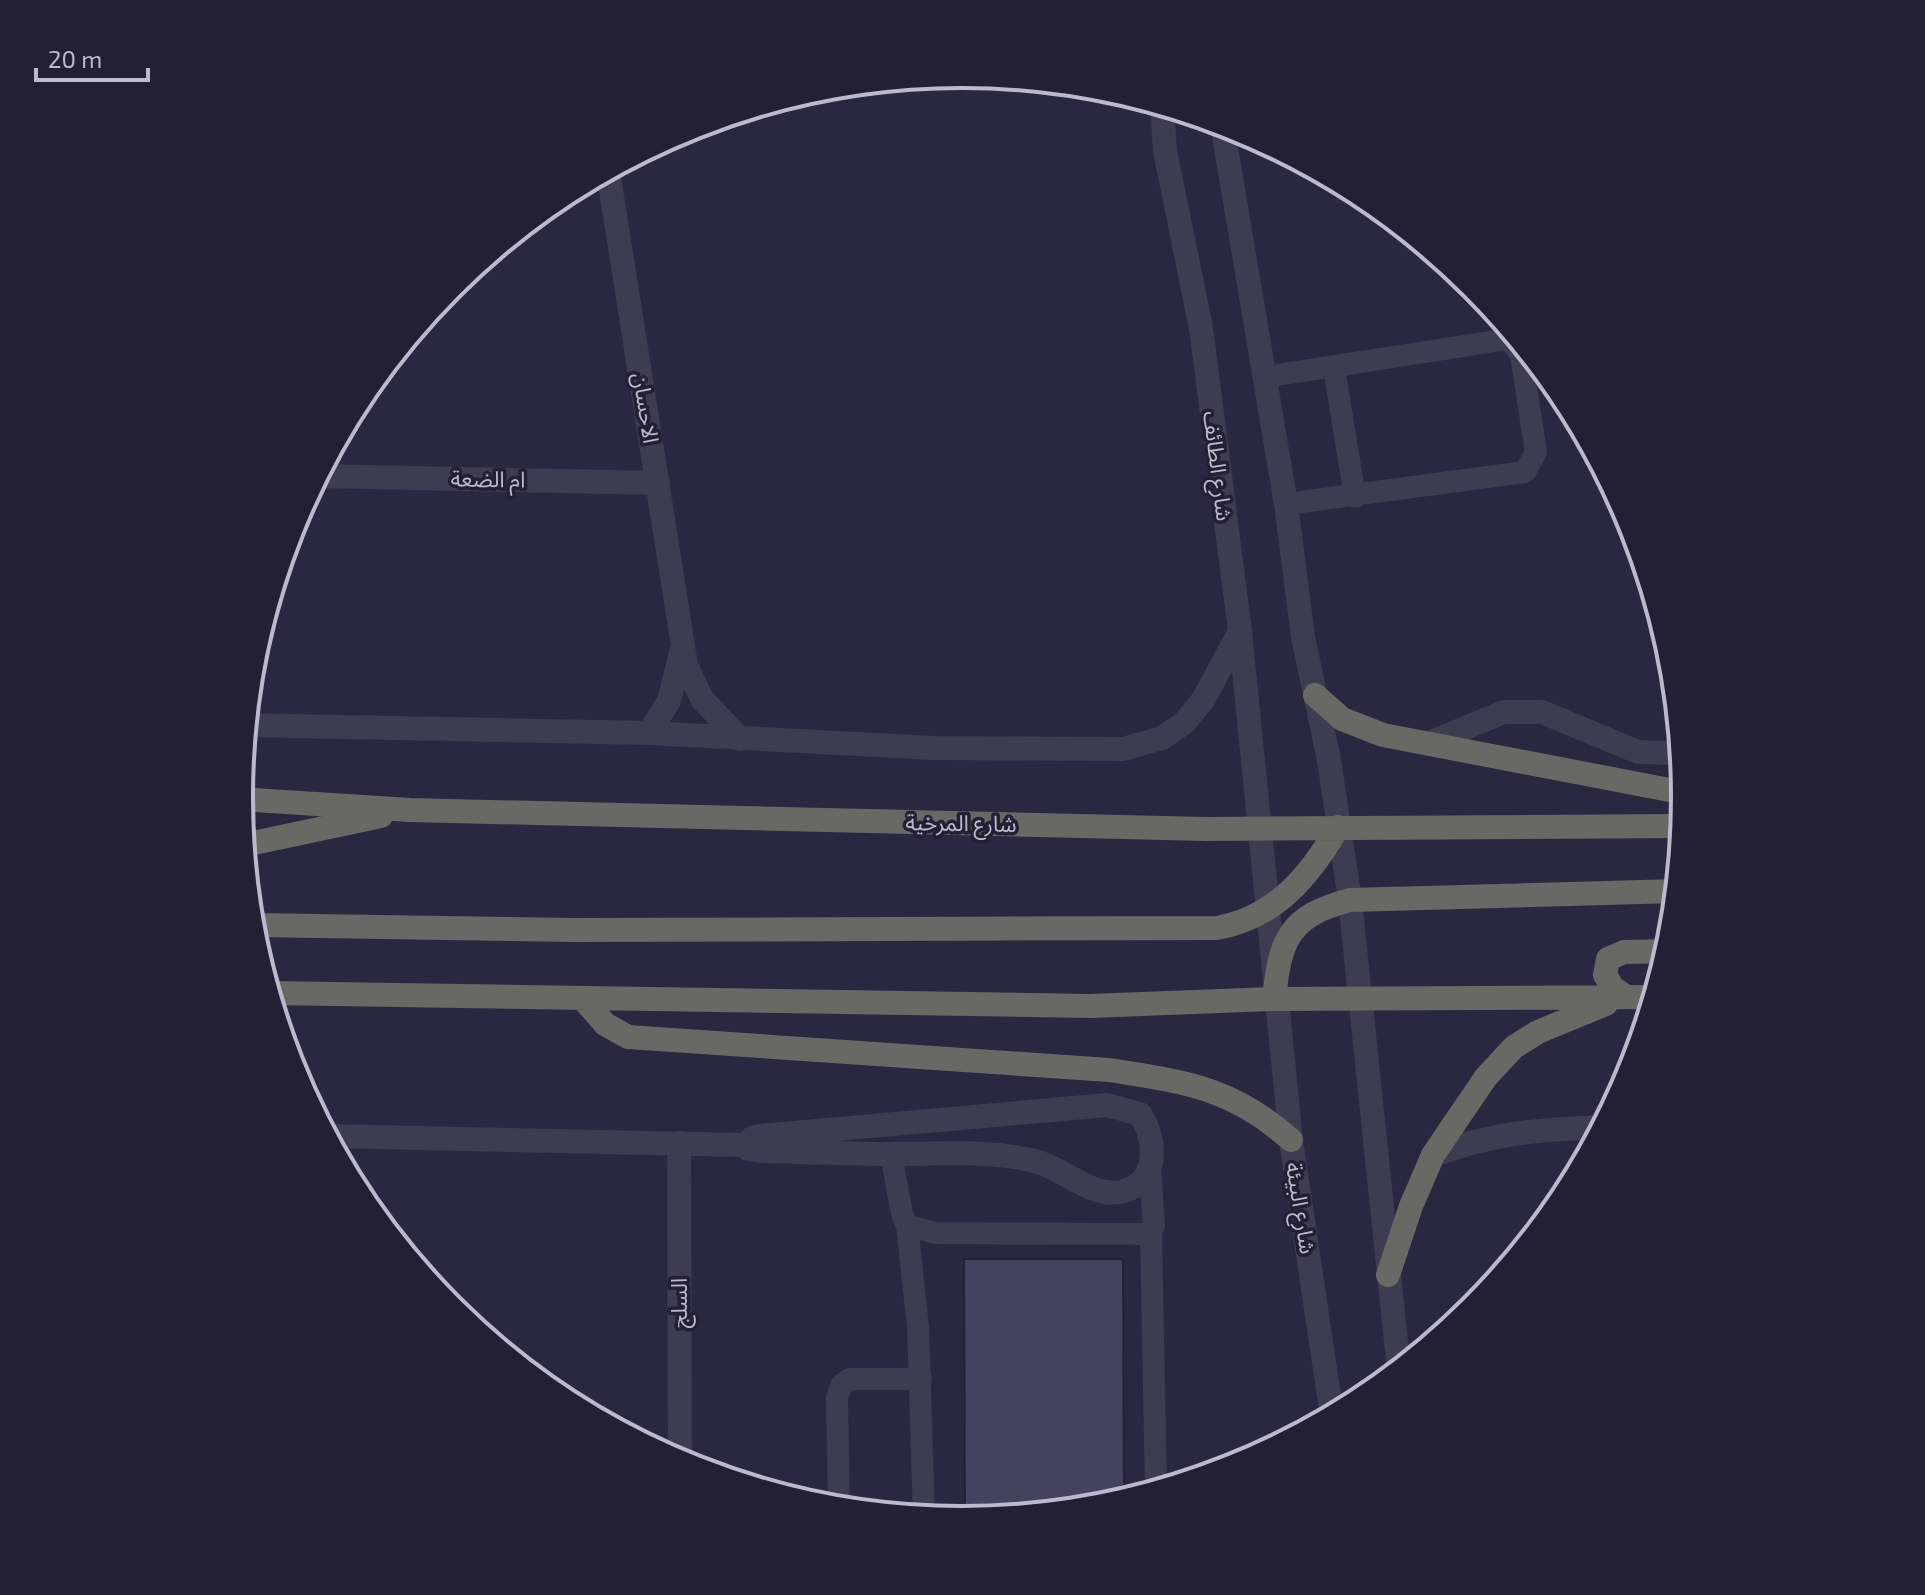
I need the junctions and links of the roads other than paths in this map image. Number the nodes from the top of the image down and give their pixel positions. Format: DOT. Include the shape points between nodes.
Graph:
graph roads {
  1 [pos="1163,117"];
  2 [pos="1224,138"];
  3 [pos="610,182"];
  4 [pos="1504,340"];
  5 [pos="1521,361"];
  6 [pos="1334,368"];
  7 [pos="1265,377"];
  8 [pos="330,476"];
  9 [pos="658,483"];
  10 [pos="1355,497"];
  11 [pos="1286,504"];
  12 [pos="1240,631"];
  13 [pos="682,646"];
  14 [pos="1315,695"];
  15 [pos="257,725"];
  16 [pos="649,733"];
  17 [pos="740,739"];
  18 [pos="1429,743"];
  19 [pos="1670,753"];
  20 [pos="1672,790"];
  21 [pos="253,800"];
  22 [pos="410,810"];
  23 [pos="1671,826"];
  24 [pos="1338,827"];
  25 [pos="1260,828"];
  26 [pos="255,843"];
  27 [pos="1666,891"];
  28 [pos="1350,900"];
  29 [pos="1268,911"];
  30 [pos="265,925"];
  31 [pos="1655,951"];
  32 [pos="281,993"];
  33 [pos="1625,996"];
  34 [pos="1643,997"];
  35 [pos="1274,999"];
  36 [pos="1361,999"];
  37 [pos="584,1000"];
  38 [pos="1590,1128"];
  39 [pos="340,1136"];
  40 [pos="1291,1140"];
  41 [pos="679,1143"];
  42 [pos="746,1145"];
  43 [pos="891,1154"];
  44 [pos="1433,1155"];
  45 [pos="1150,1166"];
  46 [pos="907,1225"];
  47 [pos="1151,1231"];
  48 [pos="1388,1275"];
  49 [pos="1398,1357"];
  50 [pos="921,1379"];
  51 [pos="1330,1404"];
  52 [pos="680,1448"];
  53 [pos="1156,1480"];
  54 [pos="839,1496"];
  55 [pos="924,1505"];
  1 -- 12 [label="street, شارع الطائف" via="1201,328"];
  2 -- 7 [label="street"];
  3 -- 9 [label="street, الاحسان"];
  4 -- 6 [label="lane"];
  5 -- 10 [label="lane" via="1536,452 1525,472"];
  6 -- 7 [label="lane"];
  6 -- 10 [label="lane"];
  7 -- 11 [label="street"];
  8 -- 9 [label="street, ام الضعة"];
  9 -- 13 [label="street, الاحسان"];
  10 -- 11 [label="lane"];
  11 -- 14 [label="street"];
  12 -- 17 [label="street" via="1203,700 1184,723 1162,738 1123,749 918,748"];
  12 -- 25 [label="street, شارع الطائف"];
  13 -- 16 [label="street, الاحسان" via="669,701"];
  13 -- 17 [label="street, الاحسان" via="702,699"];
  14 -- 18 [label="highway" via="1362,729"];
  14 -- 24 [label="street"];
  15 -- 16 [label="street"];
  16 -- 17 [label="street"];
  18 -- 19 [label="street" via="1504,712 1542,712 1638,752"];
  18 -- 20 [label="highway"];
  21 -- 22 [label="highway, شارع المرخية"];
  22 -- 25 [label="highway, شارع المرخية"];
  22 -- 26 [label="highway"];
  23 -- 24 [label="highway, شارع المرخية"];
  24 -- 25 [label="highway, شارع المرخية"];
  24 -- 28 [label="street"];
  24 -- 29 [label="highway" via="1303,878"];
  25 -- 29 [label="street, شارع الطائف"];
  27 -- 28 [label="highway"];
  28 -- 35 [label="highway" via="1323,907 1295,926 1281,951"];
  28 -- 36 [label="street"];
  29 -- 30 [label="highway" via="1217,928"];
  29 -- 35 [label="street, شارع البيئة"];
  31 -- 33 [label="highway" via="1624,952 1608,959 1605,975"];
  32 -- 37 [label="highway"];
  33 -- 34 [label="highway"];
  33 -- 36 [label="highway"];
  33 -- 44 [label="highway" via="1514,1047 1486,1077"];
  35 -- 36 [label="highway"];
  35 -- 37 [label="highway" via="1090,1006"];
  35 -- 40 [label="street, شارع البيئة"];
  36 -- 48 [label="street"];
  37 -- 40 [label="highway" via="605,1024 628,1037 1109,1070 1162,1079 1246,1105"];
  38 -- 44 [label="street" via="1483,1137"];
  39 -- 41 [label="street"];
  40 -- 51 [label="street, شارع البيئة"];
  41 -- 42 [label="street"];
  41 -- 52 [label="street, السلج"];
  42 -- 43 [label="street" via="753,1150"];
  42 -- 45 [label="street" via="760,1136 1107,1105 1140,1114 1152,1139"];
  43 -- 45 [label="street" via="1011,1156 1057,1168 1105,1192 1135,1185"];
  43 -- 46 [label="lane"];
  44 -- 48 [label="highway"];
  45 -- 47 [label="lane" via="1155,1218"];
  46 -- 47 [label="lane" via="935,1233"];
  46 -- 50 [label="lane"];
  47 -- 53 [label="lane"];
  48 -- 49 [label="street"];
  50 -- 54 [label="lane" via="850,1379 841,1385"];
  50 -- 55 [label="lane"];
}
